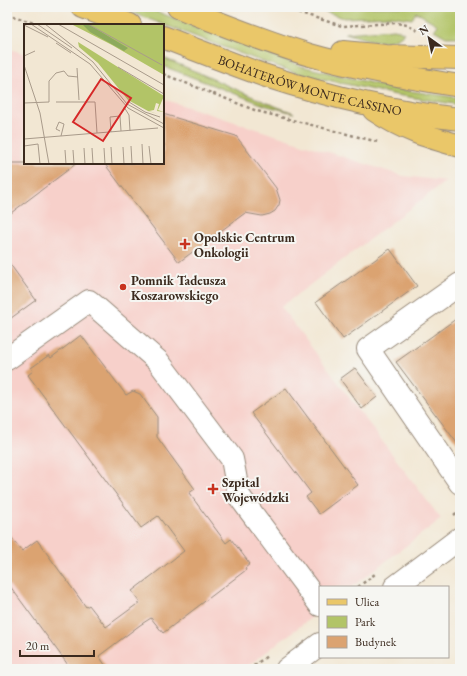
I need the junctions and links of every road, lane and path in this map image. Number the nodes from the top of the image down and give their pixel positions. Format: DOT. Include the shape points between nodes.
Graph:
graph roads {
  1 [pos="82,7"];
  2 [pos="178,7"];
  3 [pos="281,7"];
  4 [pos="7,14"];
  5 [pos="37,24"];
  6 [pos="127,24"];
  7 [pos="424,34"];
  8 [pos="164,37"];
  9 [pos="310,55"];
  10 [pos="460,58"];
  11 [pos="164,74"];
  12 [pos="460,86"];
  13 [pos="362,103"];
  14 [pos="460,119"];
  15 [pos="378,142"];
  16 [pos="460,146"];
  17 [pos="460,284"];
  18 [pos="7,359"];
  19 [pos="460,482"];
  20 [pos="460,538"];
  21 [pos="396,586"];
  22 [pos="319,604"];
  23 [pos="319,645"];
  24 [pos="287,669"];
  1 -- 6 [label="main road"];
  2 -- 9 [label="main road"];
  3 -- 7 [label="path" via="342,26 397,23"];
  4 -- 5 [label="path"];
  8 -- 13 [label="main road, BOHATERÓW MONTE CASSINO" via="264,75"];
  9 -- 10 [label="main road" via="332,51 386,56"];
  9 -- 12 [label="main road" via="406,77"];
  11 -- 15 [label="path" via="257,110"];
  13 -- 14 [label="main road, BOHATERÓW MONTE CASSINO"];
  13 -- 16 [label="main road" via="411,131"];
  17 -- 19 [label="street" via="368,349"];
  18 -- 22 [label="street" via="89,301 158,361 232,459 239,496"];
  20 -- 21 [label="street"];
  23 -- 24 [label="street"];
}
